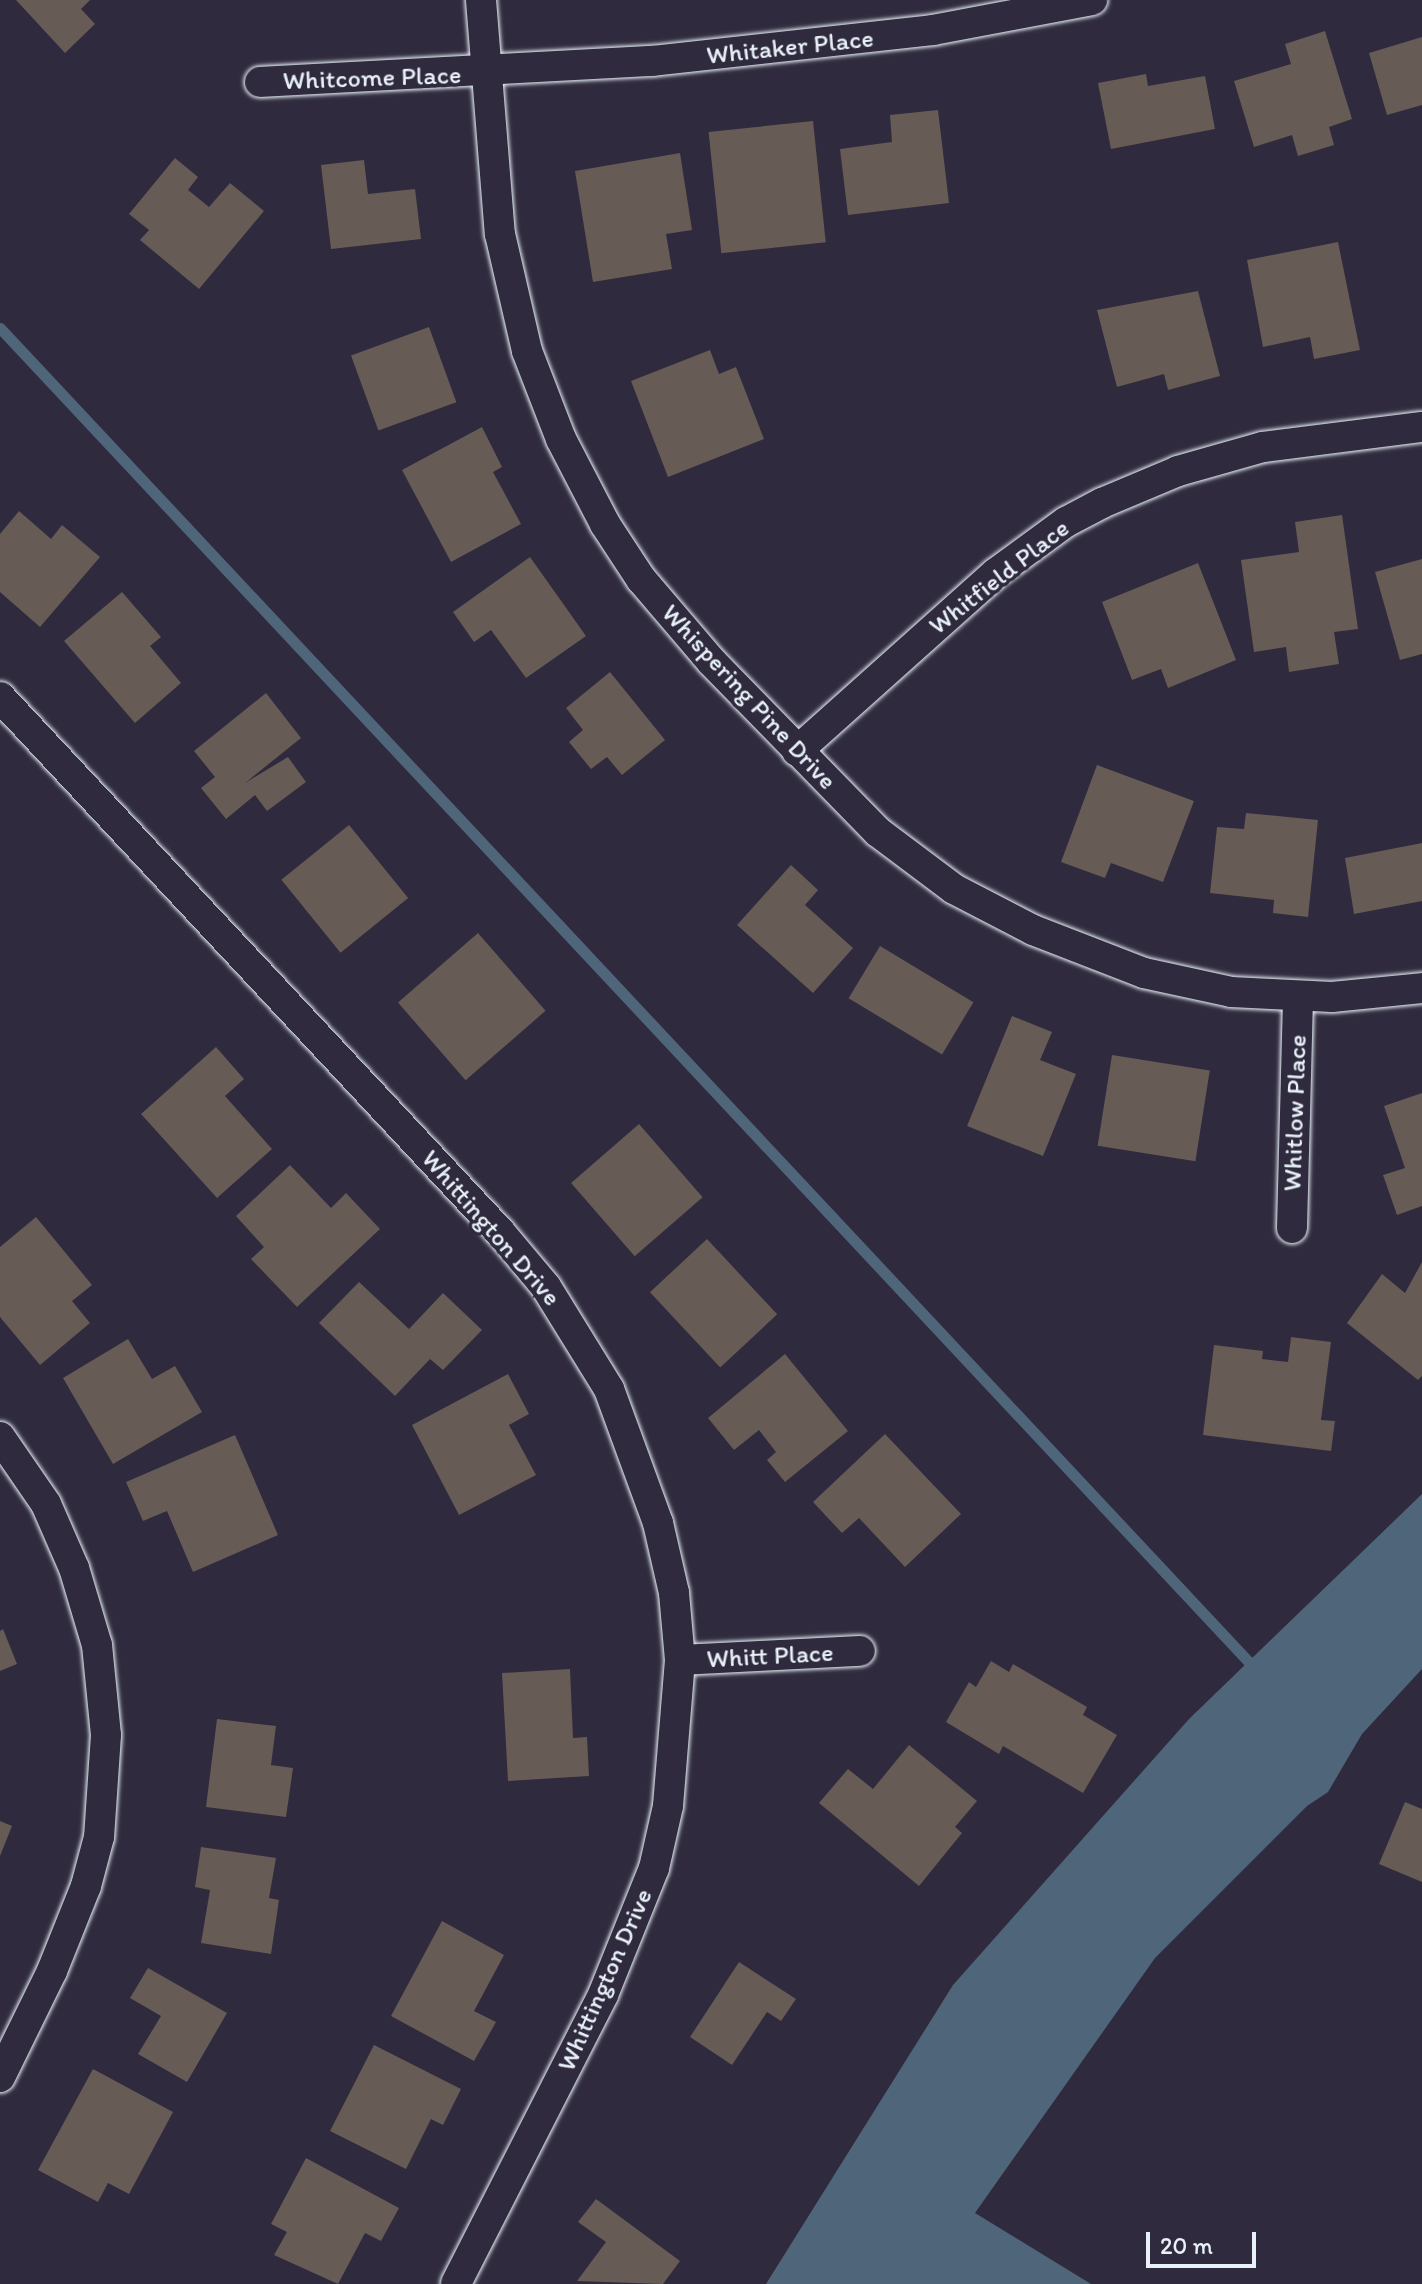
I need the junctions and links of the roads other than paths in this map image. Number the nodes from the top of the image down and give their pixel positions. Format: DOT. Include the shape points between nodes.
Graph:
graph roads {
  1 [pos="481,0"];
  2 [pos="1092,0"];
  3 [pos="485,74"];
  4 [pos="260,82"];
  5 [pos="1422,427"];
  6 [pos="0,697"];
  7 [pos="797,751"];
  8 [pos="1422,988"];
  9 [pos="1298,997"];
  10 [pos="1292,1228"];
  11 [pos="0,1437"];
  12 [pos="860,1651"];
  13 [pos="680,1660"];
  14 [pos="0,2077"];
  15 [pos="456,2284"];
  1 -- 3 [label="street, Whispering Pine Drive"];
  2 -- 3 [label="street, Whitaker Place" via="843,43"];
  3 -- 4 [label="street, Whitcome Place"];
  3 -- 7 [label="street, Whispering Pine Drive" via="510,288 561,439 641,579"];
  5 -- 7 [label="street, Whitfield Place" via="1309,437 1236,453 1139,486 1090,510 996,573"];
  6 -- 13 [label="street, Whittington Drive" via="500,1232 552,1296 609,1389 647,1488 674,1593"];
  7 -- 9 [label="street, Whispering Pine Drive" via="905,854 954,889 1019,924 1144,973 1231,992"];
  8 -- 9 [label="street, Whispering Pine Drive"];
  9 -- 10 [label="street, Whitlow Place"];
  11 -- 14 [label="street" via="46,1504 74,1568 97,1645 106,1735 99,1837 86,1886"];
  12 -- 13 [label="street, Whitt Place"];
  13 -- 15 [label="street, Whittington Drive" via="668,1806 634,1927"];
}
